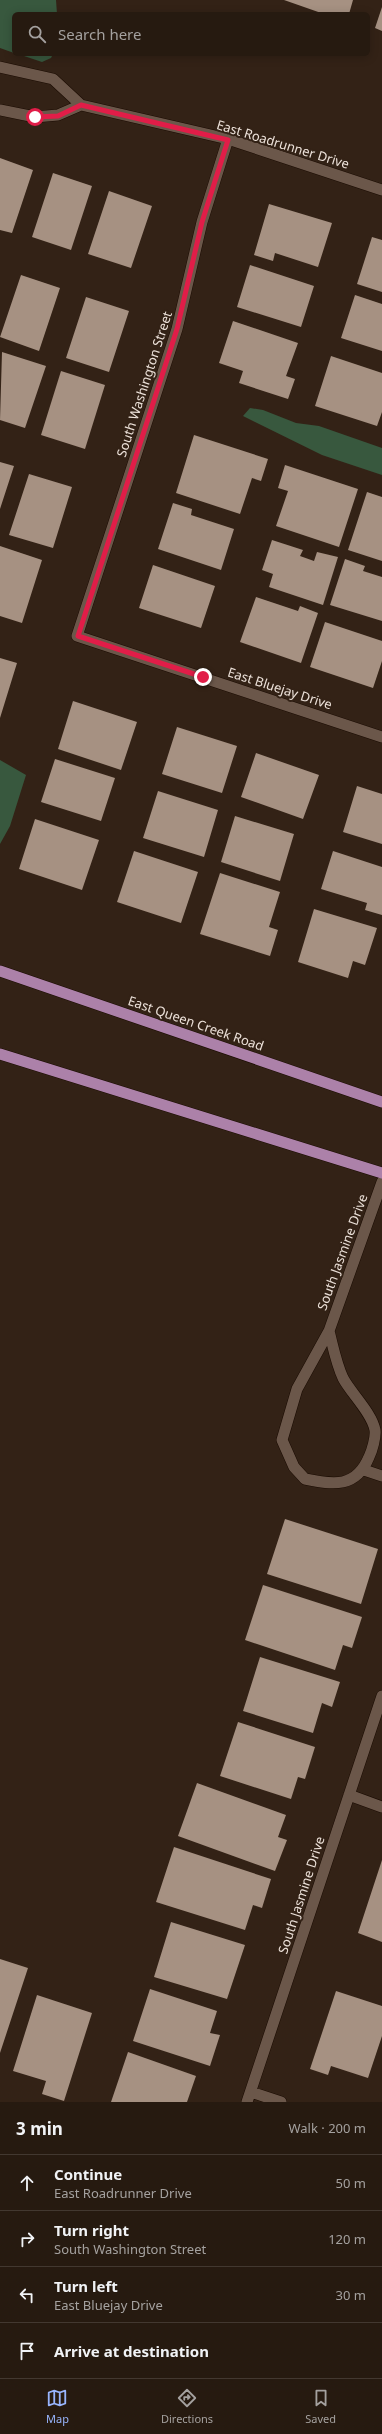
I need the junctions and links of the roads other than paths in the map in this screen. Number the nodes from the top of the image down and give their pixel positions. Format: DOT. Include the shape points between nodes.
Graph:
graph roads {
  1 [pos="0,67"];
  2 [pos="81,105"];
  3 [pos="0,110"];
  4 [pos="228,140"];
  5 [pos="382,190"];
  6 [pos="78,636"];
  7 [pos="382,737"];
  8 [pos="0,971"];
  9 [pos="0,1054"];
  10 [pos="382,1102"];
  11 [pos="382,1173"];
  12 [pos="382,1182"];
  13 [pos="329,1331"];
  14 [pos="364,1470"];
  15 [pos="382,1476"];
  16 [pos="382,1696"];
  17 [pos="349,1795"];
  18 [pos="382,1806"];
  19 [pos="249,2097"];
  20 [pos="281,2102"];
  1 -- 2 [label="street, East Roadrunner Drive" via="53,79"];
  2 -- 3 [label="street" via="58,116 35,117"];
  2 -- 4 [label="street, East Roadrunner Drive"];
  4 -- 5 [label="street, East Roadrunner Drive"];
  4 -- 6 [label="street, South Washington Street" via="202,222 177,329"];
  6 -- 7 [label="street, East Bluejay Drive"];
  8 -- 10 [label="main road, East Queen Creek Road"];
  9 -- 11 [label="main road"];
  12 -- 13 [label="street, South Jasmine Drive"];
  13 -- 14 [label="street, South Jasmine Drive" via="343,1378 358,1398 375,1430 371,1453"];
  13 -- 14 [label="street, South Jasmine Drive" via="297,1389 282,1440 294,1467 305,1479 337,1483 351,1480"];
  14 -- 15 [label="street"];
  16 -- 17 [label="street, South Jasmine Drive"];
  17 -- 18 [label="street"];
  17 -- 19 [label="street, South Jasmine Drive"];
  19 -- 20 [label="street"];
}
